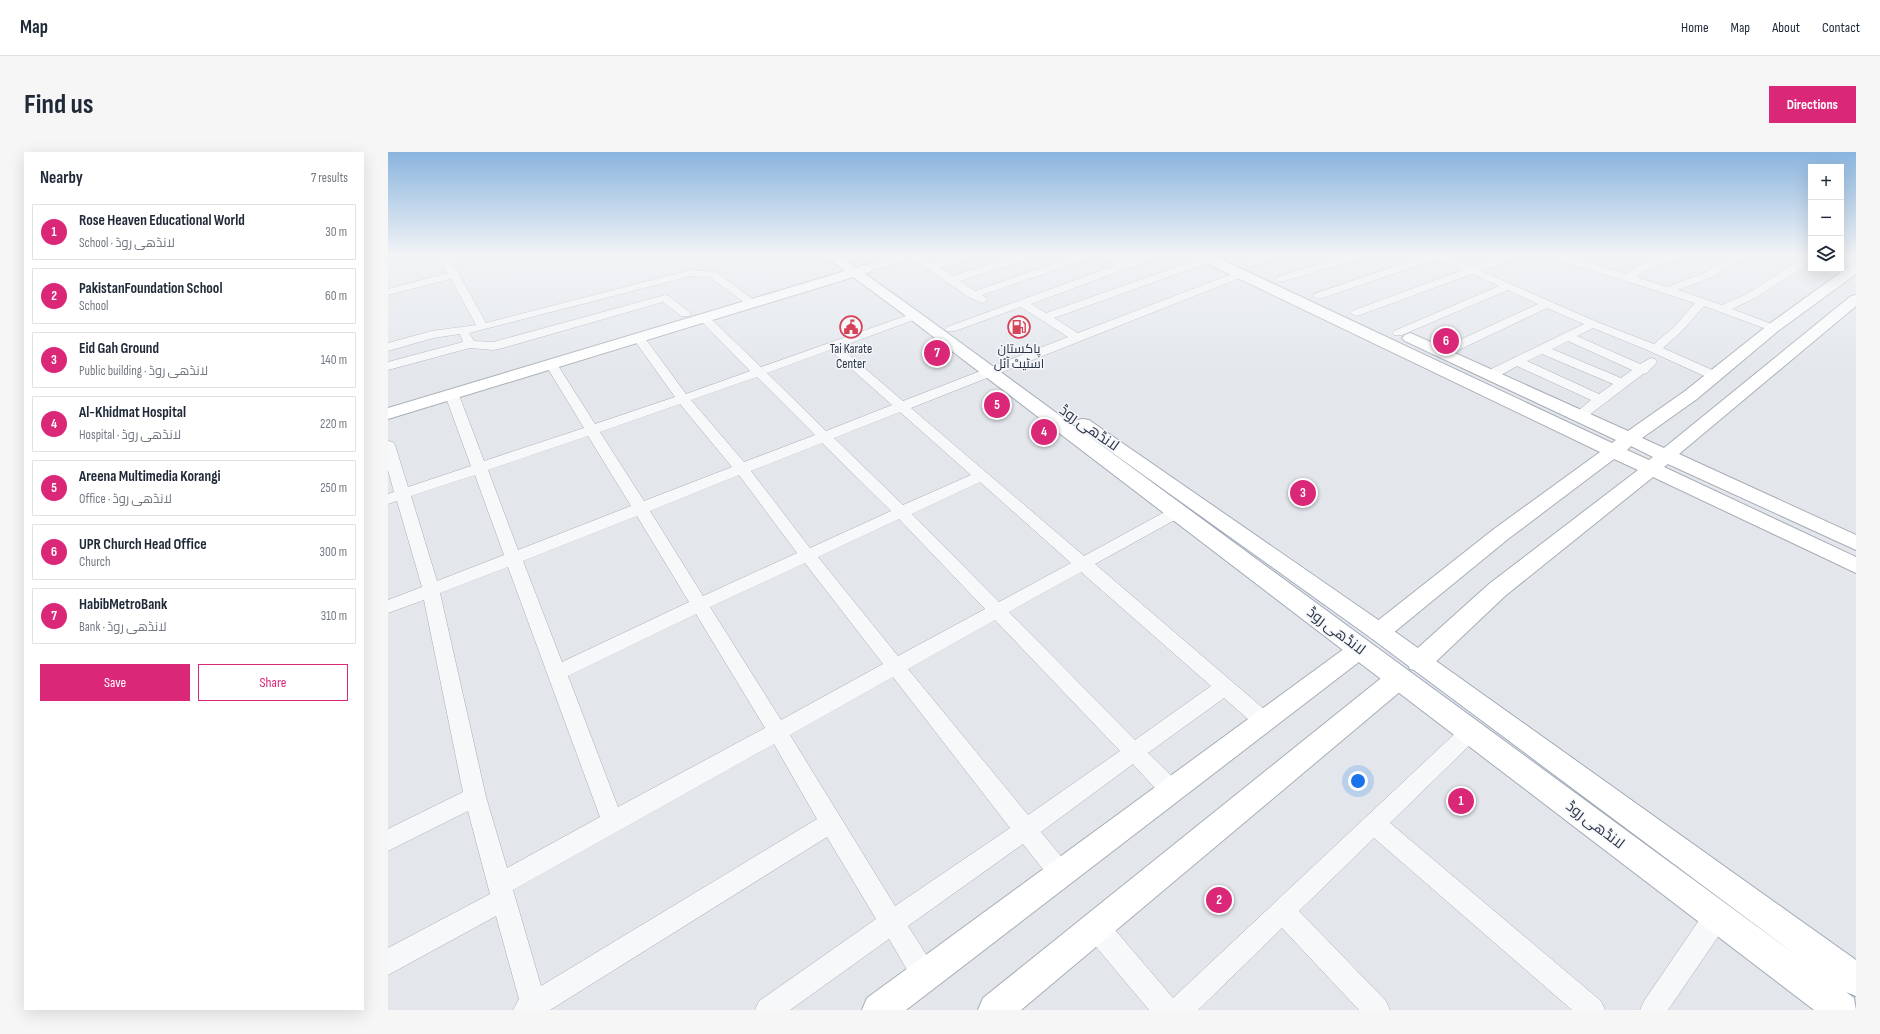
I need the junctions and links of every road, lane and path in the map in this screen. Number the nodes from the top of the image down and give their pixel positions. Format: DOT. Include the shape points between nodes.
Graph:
graph roads {
  1 [pos="465,294"];
  2 [pos="610,294"];
  3 [pos="739,294"];
  4 [pos="763,294"];
  5 [pos="887,294"];
  6 [pos="896,294"];
  7 [pos="1047,294"];
  8 [pos="1104,294"];
  9 [pos="1184,294"];
  10 [pos="1293,294"];
  11 [pos="1314,294"];
  12 [pos="1324,294"];
  13 [pos="1408,294"];
  14 [pos="1489,294"];
  15 [pos="1527,294"];
  16 [pos="1681,294"];
  17 [pos="1754,294"];
  18 [pos="1819,294"];
  19 [pos="973,295"];
  20 [pos="1318,296"];
  21 [pos="1856,299"];
  22 [pos="747,300"];
  23 [pos="1702,301"];
  24 [pos="1022,303"];
  25 [pos="1548,303"];
  26 [pos="1722,309"];
  27 [pos="999,311"];
  28 [pos="1356,313"];
  29 [pos="685,314"];
  30 [pos="915,316"];
  31 [pos="1046,317"];
  32 [pos="704,318"];
  33 [pos="1593,324"];
  34 [pos="483,327"];
  35 [pos="1773,328"];
  36 [pos="951,329"];
  37 [pos="463,330"];
  38 [pos="1398,332"];
  39 [pos="1567,336"];
  40 [pos="638,337"];
  41 [pos="1078,338"];
  42 [pos="470,344"];
  43 [pos="832,345"];
  44 [pos="388,347"];
  45 [pos="1542,348"];
  46 [pos="1655,349"];
  47 [pos="1440,352"];
  48 [pos="1423,361"];
  49 [pos="1516,361"];
  50 [pos="551,364"];
  51 [pos="388,366"];
  52 [pos="996,370"];
  53 [pos="758,371"];
  54 [pos="1489,374"];
  55 [pos="1715,376"];
  56 [pos="1623,384"];
  57 [pos="452,394"];
  58 [pos="683,398"];
  59 [pos="1601,400"];
  60 [pos="388,405"];
  61 [pos="901,407"];
  62 [pos="388,414"];
  63 [pos="1579,416"];
  64 [pos="592,429"];
  65 [pos="824,437"];
  66 [pos="1629,439"];
  67 [pos="388,445"];
  68 [pos="1613,452"];
  69 [pos="1658,462"];
  70 [pos="478,468"];
  71 [pos="742,469"];
  72 [pos="983,475"];
  73 [pos="395,497"];
  74 [pos="640,508"];
  75 [pos="901,512"];
  76 [pos="1176,512"];
  77 [pos="1856,543"];
  78 [pos="807,555"];
  79 [pos="513,558"];
  80 [pos="1083,563"];
  81 [pos="1856,566"];
  82 [pos="431,590"];
  83 [pos="699,605"];
  84 [pos="388,607"];
  85 [pos="997,610"];
  86 [pos="1369,640"];
  87 [pos="897,666"];
  88 [pos="1409,670"];
  89 [pos="556,673"];
  90 [pos="1224,687"];
  91 [pos="1264,721"];
  92 [pos="778,732"];
  93 [pos="1470,732"];
  94 [pos="1133,753"];
  95 [pos="1171,790"];
  96 [pos="476,797"];
  97 [pos="613,822"];
  98 [pos="831,824"];
  99 [pos="1374,824"];
  100 [pos="1027,829"];
  101 [pos="388,840"];
  102 [pos="1061,874"];
  103 [pos="502,891"];
  104 [pos="1282,912"];
  105 [pos="1717,916"];
  106 [pos="891,922"];
  107 [pos="1096,927"];
  108 [pos="388,962"];
  109 [pos="925,976"];
  110 [pos="1856,980"];
  111 [pos="532,1008"];
  112 [pos="768,1010"];
  113 [pos="879,1010"];
  114 [pos="995,1010"];
  115 [pos="1166,1010"];
  116 [pos="1179,1010"];
  117 [pos="1377,1010"];
  118 [pos="1592,1010"];
  119 [pos="1653,1010"];
  120 [pos="1842,1010"];
  1 -- 34 [label="street"];
  2 -- 34 [label="street"];
  3 -- 22 [label="street"];
  4 -- 22 [label="street"];
  5 -- 30 [label="street, لانڈھی روڈ"];
  6 -- 36 [label="street, لانڈھی روڈ"];
  7 -- 24 [label="street"];
  8 -- 31 [label="street"];
  9 -- 41 [label="street"];
  10 -- 48 [label="street"];
  11 -- 20 [label="street"];
  12 -- 20 [label="street"];
  13 -- 28 [label="street"];
  14 -- 38 [label="street"];
  15 -- 25 [label="street"];
  16 -- 23 [label="street"];
  17 -- 26 [label="street"];
  18 -- 35 [label="street"];
  19 -- 27 [label="street"];
  20 -- 28 [label="street"];
  21 -- 69 [label="street"];
  22 -- 29 [label="street"];
  22 -- 32 [label="street"];
  23 -- 26 [label="street"];
  23 -- 46 [label="street" via="1678,329"];
  24 -- 27 [label="street"];
  24 -- 31 [label="street"];
  25 -- 33 [label="street"];
  25 -- 47 [label="street"];
  26 -- 35 [label="street"];
  27 -- 36 [label="street"];
  28 -- 38 [label="street"];
  29 -- 42 [label="street" via="665,298 503,344"];
  29 -- 60 [label="street"];
  30 -- 43 [label="street"];
  30 -- 52 [label="street, لانڈھی روڈ"];
  31 -- 41 [label="street"];
  32 -- 40 [label="street"];
  32 -- 53 [label="street"];
  33 -- 39 [label="street"];
  33 -- 46 [label="street"];
  34 -- 37 [label="street"];
  35 -- 55 [label="street"];
  36 -- 52 [label="street, لانڈھی روڈ"];
  37 -- 42 [label="street"];
  37 -- 44 [label="street"];
  38 -- 47 [label="street"];
  39 -- 45 [label="street"];
  39 -- 56 [label="street" via="1647,366"];
  40 -- 50 [label="street"];
  40 -- 58 [label="street"];
  41 -- 52 [label="street"];
  42 -- 51 [label="street"];
  43 -- 53 [label="street"];
  43 -- 61 [label="street"];
  45 -- 49 [label="street"];
  45 -- 56 [label="street"];
  46 -- 55 [label="street"];
  47 -- 48 [label="street"];
  47 -- 54 [label="street"];
  48 -- 68 [label="street"];
  49 -- 54 [label="street"];
  49 -- 59 [label="street"];
  50 -- 57 [label="street"];
  50 -- 64 [label="street"];
  52 -- 61 [label="street"];
  52 -- 76 [label="street, لانڈھی روڈ"];
  52 -- 86 [label="street, لانڈھی روڈ"];
  53 -- 58 [label="street"];
  53 -- 65 [label="street"];
  54 -- 63 [label="street"];
  55 -- 66 [label="street"];
  56 -- 59 [label="street"];
  57 -- 62 [label="street"];
  57 -- 70 [label="street"];
  58 -- 64 [label="street"];
  58 -- 71 [label="street"];
  59 -- 63 [label="street"];
  61 -- 65 [label="street"];
  61 -- 72 [label="street"];
  63 -- 66 [label="street"];
  64 -- 70 [label="street"];
  64 -- 74 [label="street"];
  65 -- 71 [label="street"];
  65 -- 75 [label="street"];
  66 -- 68 [label="street"];
  66 -- 69 [label="street"];
  67 -- 73 [label="street"];
  68 -- 69 [label="street"];
  68 -- 86 [label="street" via="1501,534"];
  69 -- 77 [label="street"];
  69 -- 81 [label="street"];
  69 -- 88 [label="street" via="1497,590"];
  70 -- 73 [label="street"];
  70 -- 79 [label="street"];
  71 -- 74 [label="street"];
  71 -- 78 [label="street"];
  72 -- 75 [label="street"];
  72 -- 80 [label="street"];
  73 -- 82 [label="street"];
  74 -- 79 [label="street"];
  74 -- 83 [label="street"];
  75 -- 78 [label="street"];
  75 -- 85 [label="street"];
  76 -- 80 [label="street"];
  76 -- 86 [label="street, لانڈھی روڈ"];
  78 -- 83 [label="street"];
  78 -- 87 [label="street"];
  79 -- 82 [label="street"];
  79 -- 89 [label="street"];
  80 -- 85 [label="street"];
  80 -- 90 [label="street"];
  82 -- 84 [label="street"];
  82 -- 96 [label="street"];
  83 -- 89 [label="street"];
  83 -- 92 [label="street"];
  85 -- 87 [label="street"];
  85 -- 94 [label="street"];
  86 -- 88 [label="street, لانڈھی روڈ"];
  86 -- 91 [label="street"];
  87 -- 92 [label="street"];
  87 -- 100 [label="street"];
  88 -- 93 [label="street, لانڈھی روڈ"];
  88 -- 107 [label="street"];
  88 -- 110 [label="street, لانڈھی روڈ"];
  89 -- 97 [label="street"];
  90 -- 91 [label="street"];
  90 -- 94 [label="street"];
  91 -- 95 [label="street"];
  92 -- 97 [label="street"];
  92 -- 98 [label="street"];
  93 -- 99 [label="street"];
  93 -- 105 [label="street, لانڈھی روڈ"];
  94 -- 95 [label="street"];
  94 -- 100 [label="street"];
  95 -- 102 [label="street"];
  96 -- 101 [label="street"];
  96 -- 103 [label="street"];
  97 -- 103 [label="street"];
  98 -- 106 [label="street"];
  98 -- 111 [label="street"];
  99 -- 104 [label="street"];
  99 -- 118 [label="street"];
  100 -- 102 [label="street"];
  100 -- 106 [label="street"];
  102 -- 109 [label="street"];
  103 -- 108 [label="street"];
  103 -- 111 [label="street"];
  104 -- 116 [label="street"];
  104 -- 117 [label="street"];
  105 -- 119 [label="street"];
  105 -- 120 [label="street, لانڈھی روڈ"];
  106 -- 109 [label="street"];
  106 -- 112 [label="street"];
  107 -- 114 [label="street"];
  107 -- 115 [label="street"];
  109 -- 113 [label="street"];
}
